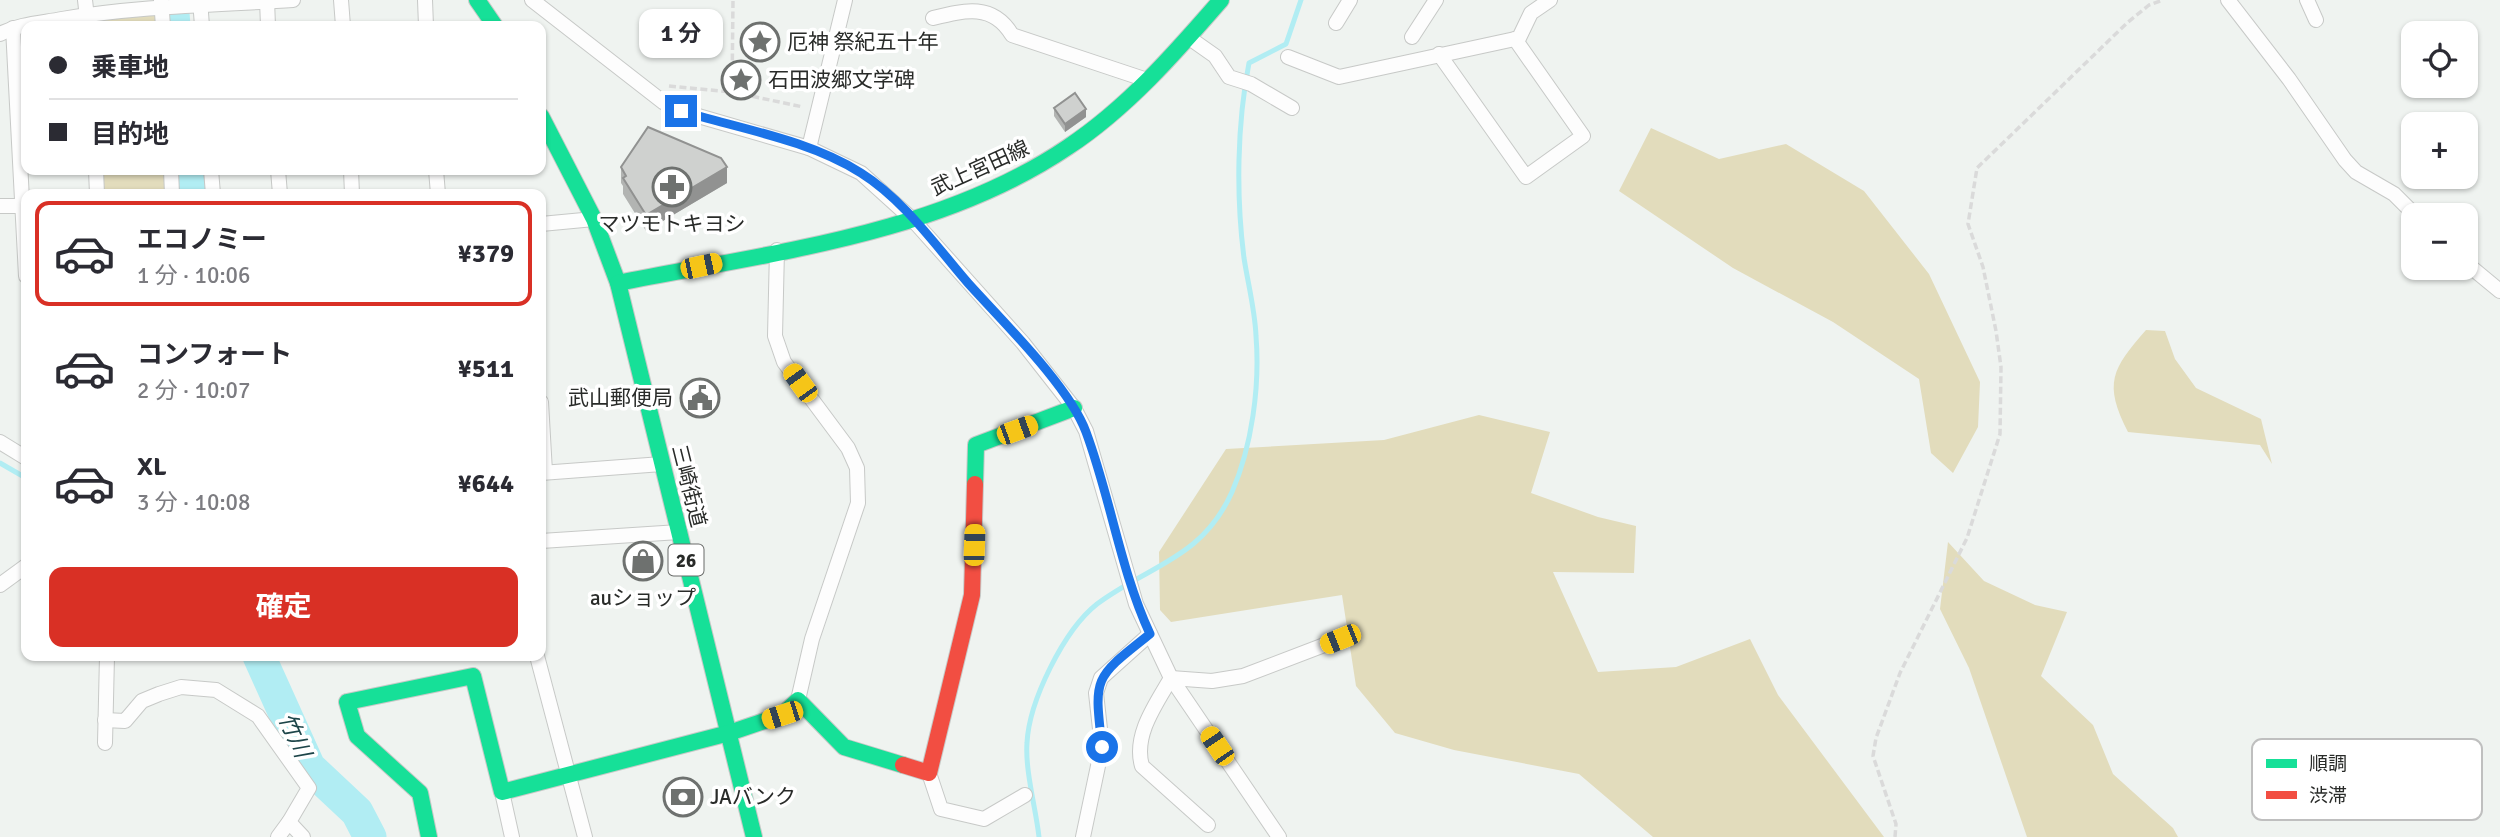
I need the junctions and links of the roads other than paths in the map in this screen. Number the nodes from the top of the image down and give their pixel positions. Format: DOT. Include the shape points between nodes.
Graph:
graph roads {
  1 [pos="293,0"];
  2 [pos="341,0"];
  3 [pos="425,0"];
  4 [pos="477,0"];
  5 [pos="532,0"];
  6 [pos="845,0"];
  7 [pos="1350,0"];
  8 [pos="1550,0"];
  9 [pos="2228,0"];
  10 [pos="2307,0"];
  11 [pos="267,1"];
  12 [pos="1430,2"];
  13 [pos="162,3"];
  14 [pos="201,3"];
  15 [pos="1214,3"];
  16 [pos="982,5"];
  17 [pos="87,14"];
  18 [pos="933,18"];
  19 [pos="2316,20"];
  20 [pos="54,21"];
  21 [pos="163,21"];
  22 [pos="202,21"];
  23 [pos="268,21"];
  24 [pos="342,21"];
  25 [pos="426,21"];
  26 [pos="492,21"];
  27 [pos="1336,23"];
  28 [pos="6,31"];
  29 [pos="1188,37"];
  30 [pos="1412,37"];
  31 [pos="1515,39"];
  32 [pos="1439,54"];
  33 [pos="1288,57"];
  34 [pos="1147,80"];
  35 [pos="1292,107"];
  36 [pos="546,126"];
  37 [pos="809,148"];
  38 [pos="22,189"];
  39 [pos="2403,203"];
  40 [pos="0,206"];
  41 [pos="21,206"];
  42 [pos="594,219"];
  43 [pos="913,220"];
  44 [pos="546,223"];
  45 [pos="777,250"];
  46 [pos="2478,271"];
  47 [pos="618,284"];
  48 [pos="2498,284"];
  49 [pos="1074,408"];
  50 [pos="0,442"];
  51 [pos="21,455"];
  52 [pos="662,464"];
  53 [pos="546,472"];
  54 [pos="679,532"];
  55 [pos="546,541"];
  56 [pos="21,570"];
  57 [pos="0,585"];
  58 [pos="1150,634"];
  59 [pos="1340,639"];
  60 [pos="107,661"];
  61 [pos="538,661"];
  62 [pos="1171,678"];
  63 [pos="798,700"];
  64 [pos="105,720"];
  65 [pos="729,733"];
  66 [pos="105,743"];
  67 [pos="929,773"];
  68 [pos="567,776"];
  69 [pos="502,792"];
  70 [pos="1025,795"];
  71 [pos="289,822"];
  72 [pos="1208,825"];
  73 [pos="278,837"];
  74 [pos="303,837"];
  75 [pos="429,837"];
  76 [pos="512,837"];
  77 [pos="585,837"];
  78 [pos="754,837"];
  79 [pos="1083,837"];
  80 [pos="1279,837"];
  1 -- 11 [label="street"];
  2 -- 24 [label="street"];
  3 -- 25 [label="street"];
  4 -- 26 [label="main road"];
  5 -- 37 [label="street" via="681,111"];
  6 -- 37 [label="street"];
  7 -- 27 [label="street"];
  8 -- 31 [label="street" via="1531,13"];
  9 -- 39 [label="street" via="2345,160"];
  10 -- 19 [label="street"];
  11 -- 14 [label="street"];
  11 -- 23 [label="street"];
  12 -- 30 [label="street"];
  13 -- 14 [label="street"];
  13 -- 17 [label="street"];
  13 -- 21 [label="street"];
  14 -- 22 [label="street"];
  15 -- 29 [label="main road, 武上宮田線"];
  16 -- 18 [label="street"];
  16 -- 34 [label="street" via="1002,19 1012,36"];
  17 -- 20 [label="street"];
  28 -- 38 [label="street"];
  29 -- 34 [label="main road, 武上宮田線"];
  29 -- 35 [label="street" via="1215,56 1229,76"];
  31 -- 32 [label="street"];
  31 -- 32 [label="street" via="1583,136 1526,177"];
  32 -- 33 [label="street" via="1339,77"];
  34 -- 43 [label="main road, 武上宮田線" via="1046,161"];
  36 -- 42 [label="main road, 三崎街道 / 26"];
  37 -- 43 [label="street" via="861,173"];
  40 -- 41 [label="street"];
  42 -- 44 [label="street"];
  42 -- 47 [label="main road, 三崎街道 / 26"];
  43 -- 45 [label="main road, 武上宮田線"];
  43 -- 49 [label="street" via="1023,343"];
  45 -- 47 [label="main road, 武上宮田線"];
  45 -- 63 [label="street" via="775,336 784,362 848,448 859,484 858,503"];
  46 -- 48 [label="street"];
  47 -- 52 [label="main road, 三崎街道 / 26"];
  49 -- 58 [label="street" via="1086,431 1121,559"];
  49 -- 67 [label="main road" via="976,446 972,595"];
  50 -- 51 [label="street"];
  52 -- 53 [label="street"];
  52 -- 54 [label="main road, 三崎街道 / 26"];
  54 -- 55 [label="street"];
  54 -- 65 [label="main road, 三崎街道 / 26"];
  56 -- 57 [label="street"];
  58 -- 62 [label="street"];
  58 -- 79 [label="street" via="1101,678 1096,693 1102,747"];
  59 -- 62 [label="street" via="1243,677 1212,681"];
  60 -- 64 [label="street"];
  61 -- 68 [label="street"];
  62 -- 72 [label="street" via="1142,735 1142,766"];
  62 -- 80 [label="street"];
  63 -- 65 [label="main road" via="782,715"];
  63 -- 67 [label="main road" via="844,747"];
  64 -- 66 [label="street"];
  64 -- 71 [label="street" via="125,721 142,701 181,687 216,690 258,716 309,789"];
  65 -- 68 [label="main road"];
  65 -- 78 [label="main road, 三崎街道 / 26"];
  67 -- 70 [label="street" via="941,809 984,819"];
  68 -- 69 [label="main road"];
  68 -- 77 [label="street"];
  69 -- 75 [label="main road" via="473,676 347,702 357,736 421,793"];
  69 -- 76 [label="street"];
  71 -- 73 [label="street"];
  71 -- 74 [label="street"];
}
